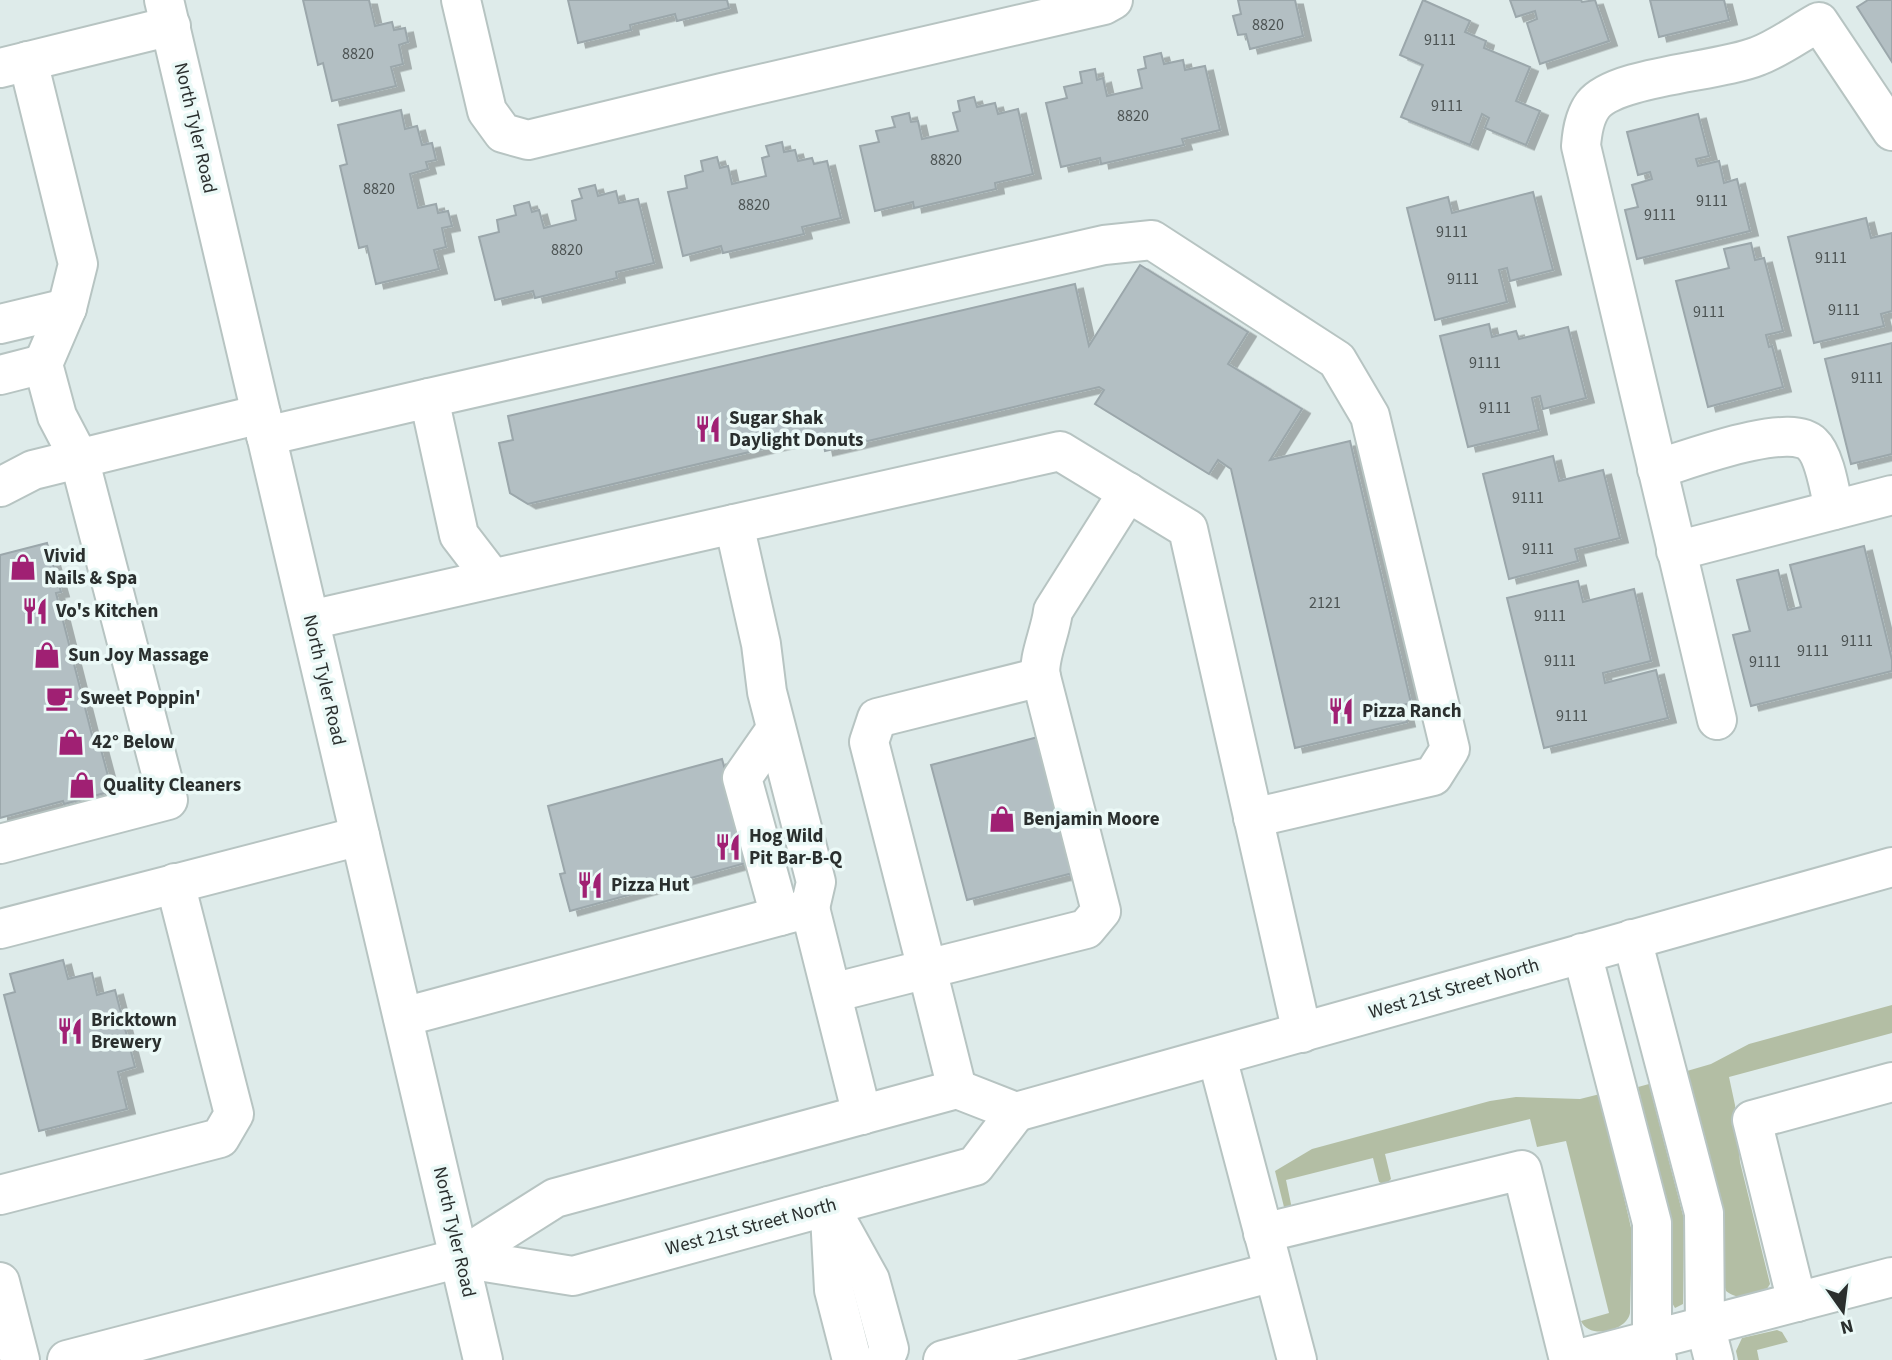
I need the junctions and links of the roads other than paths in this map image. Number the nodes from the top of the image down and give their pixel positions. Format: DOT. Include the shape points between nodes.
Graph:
graph roads {
  1 [pos="461,0"];
  2 [pos="1113,0"];
  3 [pos="168,13"];
  4 [pos="14,65"];
  5 [pos="1892,131"];
  6 [pos="0,298"];
  7 [pos="33,316"];
  8 [pos="43,364"];
  9 [pos="0,375"];
  10 [pos="429,398"];
  11 [pos="264,425"];
  12 [pos="79,458"];
  13 [pos="1657,469"];
  14 [pos="0,487"];
  15 [pos="1128,492"];
  16 [pos="1892,495"];
  17 [pos="1834,510"];
  18 [pos="734,524"];
  19 [pos="1676,551"];
  20 [pos="492,578"];
  21 [pos="310,620"];
  22 [pos="1041,677"];
  23 [pos="1717,720"];
  24 [pos="1252,818"];
  25 [pos="360,836"];
  26 [pos="0,844"];
  27 [pos="1892,867"];
  28 [pos="175,883"];
  29 [pos="795,912"];
  30 [pos="0,929"];
  31 [pos="1632,939"];
  32 [pos="1581,953"];
  33 [pos="927,969"];
  34 [pos="832,993"];
  35 [pos="403,1017"];
  36 [pos="1302,1033"];
  37 [pos="1217,1056"];
  38 [pos="1892,1082"];
  39 [pos="957,1089"];
  40 [pos="1016,1112"];
  41 [pos="862,1115"];
  42 [pos="0,1195"];
  43 [pos="829,1206"];
  44 [pos="1263,1233"];
  45 [pos="460,1258"];
  46 [pos="1273,1272"];
  47 [pos="1892,1277"];
  48 [pos="0,1282"];
  49 [pos="1797,1302"];
  50 [pos="1709,1343"];
  51 [pos="1655,1349"];
  52 [pos="20,1360"];
  53 [pos="67,1360"];
  54 [pos="483,1360"];
  55 [pos="852,1360"];
  56 [pos="884,1360"];
  57 [pos="943,1360"];
  58 [pos="1297,1360"];
  59 [pos="1569,1360"];
  60 [pos="1575,1360"];
  1 -- 2 [label="main road" via="487,111 503,133 528,140"];
  3 -- 4 [label="main road"];
  3 -- 11 [label="main road, North Tyler Road"];
  4 -- 7 [label="main road" via="78,264"];
  5 -- 13 [label="main road" via="1819,22 1758,56 1630,85 1593,105 1581,146"];
  6 -- 7 [label="main road"];
  7 -- 8 [label="main road"];
  8 -- 9 [label="main road"];
  8 -- 12 [label="main road" via="57,416"];
  10 -- 11 [label="main road"];
  10 -- 20 [label="main road" via="458,535"];
  10 -- 24 [label="main road" via="1104,245 1152,240 1337,360 1370,416 1450,749 1433,776"];
  11 -- 12 [label="main road"];
  11 -- 21 [label="main road, North Tyler Road"];
  12 -- 14 [label="main road" via="33,470"];
  12 -- 26 [label="main road" via="168,800"];
  13 -- 17 [label="main road" via="1772,436 1796,436 1812,443 1819,456"];
  13 -- 19 [label="main road"];
  15 -- 18 [label="main road" via="1060,451"];
  15 -- 22 [label="main road" via="1053,611 1039,667"];
  15 -- 24 [label="main road" via="1188,529"];
  16 -- 17 [label="main road"];
  17 -- 19 [label="main road"];
  18 -- 20 [label="main road"];
  18 -- 29 [label="main road" via="767,692 816,882"];
  19 -- 23 [label="main road"];
  20 -- 21 [label="main road"];
  21 -- 25 [label="main road, North Tyler Road"];
  22 -- 33 [label="main road" via="877,719 869,742"];
  22 -- 33 [label="main road" via="1101,911 1086,929"];
  24 -- 36 [label="main road"];
  25 -- 28 [label="main road"];
  25 -- 35 [label="main road, North Tyler Road"];
  27 -- 31 [label="main road, West 21st Street North"];
  28 -- 30 [label="main road"];
  28 -- 42 [label="main road" via="234,1114 220,1138"];
  29 -- 34 [label="main road"];
  29 -- 35 [label="main road"];
  31 -- 32 [label="main road, West 21st Street North"];
  31 -- 50 [label="main road" via="1704,1213"];
  32 -- 36 [label="main road, West 21st Street North"];
  32 -- 51 [label="main road" via="1652,1223"];
  33 -- 34 [label="main road"];
  33 -- 39 [label="main road"];
  34 -- 41 [label="main road"];
  35 -- 45 [label="main road, North Tyler Road"];
  36 -- 37 [label="main road, West 21st Street North"];
  37 -- 40 [label="main road, West 21st Street North"];
  37 -- 44 [label="main road"];
  38 -- 49 [label="main road" via="1752,1120"];
  39 -- 40 [label="main road"];
  39 -- 41 [label="main road, West 21st Street North"];
  40 -- 43 [label="main road, West 21st Street North" via="975,1166"];
  41 -- 45 [label="main road, West 21st Street North" via="555,1198"];
  43 -- 45 [label="main road, West 21st Street North" via="573,1276"];
  43 -- 55 [label="main road" via="834,1290"];
  43 -- 56 [label="main road" via="870,1280 890,1349"];
  44 -- 46 [label="main road"];
  44 -- 59 [label="main road" via="1522,1170"];
  45 -- 53 [label="main road, West 21st Street North"];
  45 -- 54 [label="main road, North Tyler Road"];
  46 -- 57 [label="main road"];
  46 -- 58 [label="main road"];
  47 -- 49 [label="main road"];
  48 -- 52 [label="main road"];
  49 -- 50 [label="main road"];
  50 -- 51 [label="main road"];
  51 -- 60 [label="main road"];
}
